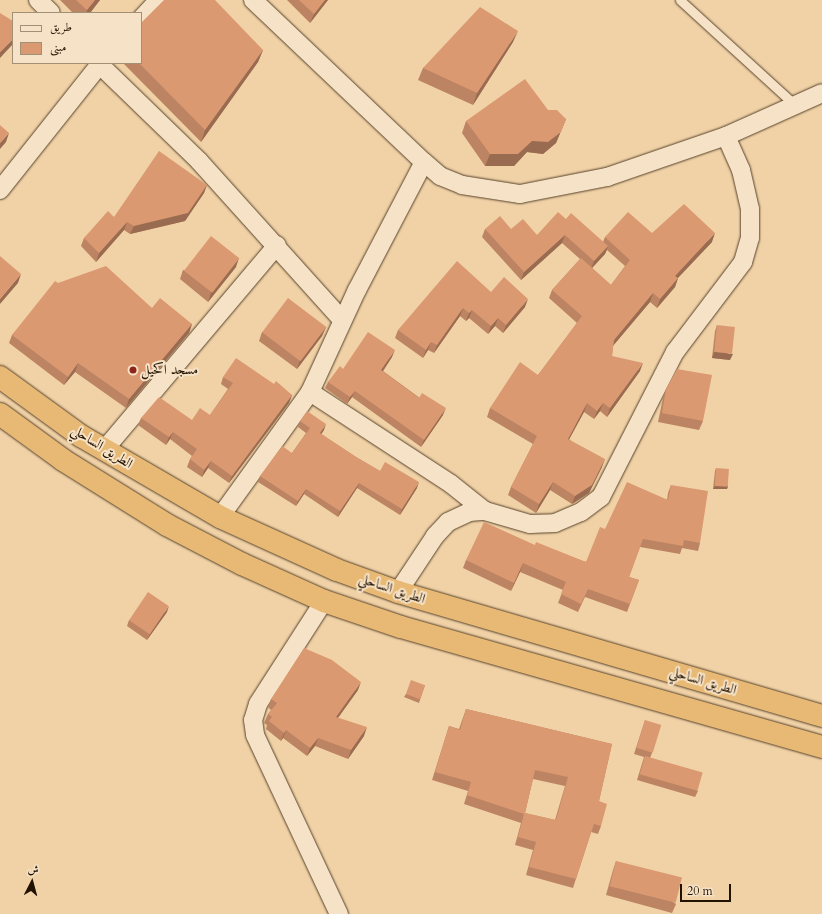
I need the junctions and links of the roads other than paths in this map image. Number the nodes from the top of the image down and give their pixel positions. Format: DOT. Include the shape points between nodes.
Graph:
graph roads {
  1 [pos="38,0"];
  2 [pos="159,0"];
  3 [pos="253,0"];
  4 [pos="680,0"];
  5 [pos="50,12"];
  6 [pos="142,18"];
  7 [pos="98,64"];
  8 [pos="100,64"];
  9 [pos="822,93"];
  10 [pos="794,104"];
  11 [pos="726,136"];
  12 [pos="424,162"];
  13 [pos="0,190"];
  14 [pos="277,245"];
  15 [pos="342,320"];
  16 [pos="0,377"];
  17 [pos="310,392"];
  18 [pos="0,414"];
  19 [pos="104,450"];
  20 [pos="485,511"];
  21 [pos="220,517"];
  22 [pos="398,592"];
  23 [pos="324,601"];
  24 [pos="822,716"];
  25 [pos="822,747"];
  26 [pos="339,914"];
  1 -- 5 [label="street"];
  2 -- 6 [label="street"];
  3 -- 12 [label="street"];
  4 -- 10 [label="lane"];
  7 -- 13 [label="street"];
  8 -- 14 [label="street" via="199,161"];
  9 -- 10 [label="street"];
  10 -- 11 [label="street"];
  11 -- 12 [label="street" via="607,177 520,194 462,185 440,176"];
  11 -- 20 [label="street" via="741,170 750,209 750,238 743,262 675,352 645,406 610,483 601,497 581,512 555,524 530,524"];
  12 -- 15 [label="street"];
  14 -- 15 [label="street"];
  14 -- 19 [label="street"];
  15 -- 17 [label="street"];
  16 -- 19 [label="highway, الطريق الساحلي"];
  17 -- 20 [label="street" via="452,484"];
  17 -- 21 [label="street"];
  18 -- 23 [label="highway" via="63,460 167,525 242,564"];
  19 -- 21 [label="highway, الطريق الساحلي"];
  20 -- 22 [label="street" via="468,512 448,522"];
  21 -- 22 [label="highway, الطريق الساحلي" via="272,543"];
  22 -- 24 [label="highway, الطريق الساحلي"];
  23 -- 25 [label="highway" via="409,629"];
  23 -- 26 [label="street" via="258,704 253,720 255,735"];
}
